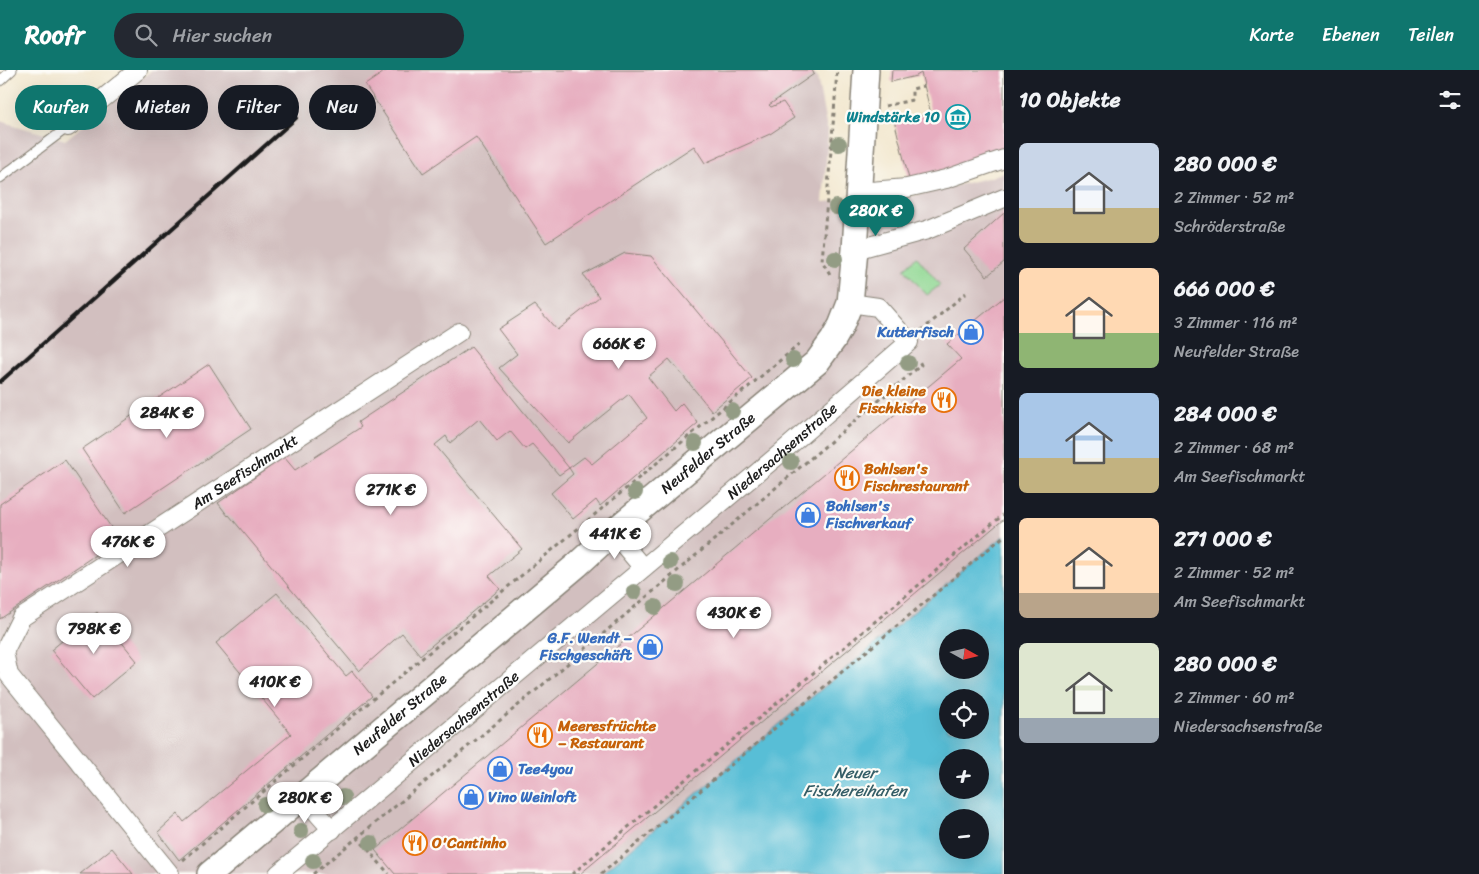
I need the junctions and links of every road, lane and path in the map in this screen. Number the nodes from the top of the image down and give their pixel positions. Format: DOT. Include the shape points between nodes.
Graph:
graph roads {
  1 [pos="12,70"];
  2 [pos="138,70"];
  3 [pos="836,70"];
  4 [pos="866,70"];
  5 [pos="0,81"];
  6 [pos="924,86"];
  7 [pos="107,95"];
  8 [pos="899,103"];
  9 [pos="64,130"];
  10 [pos="1004,159"];
  11 [pos="0,178"];
  12 [pos="858,192"];
  13 [pos="1004,198"];
  14 [pos="855,250"];
  15 [pos="833,278"];
  16 [pos="966,293"];
  17 [pos="850,302"];
  18 [pos="459,332"];
  19 [pos="909,342"];
  20 [pos="801,343"];
  21 [pos="1004,514"];
  22 [pos="613,532"];
  23 [pos="1004,536"];
  24 [pos="643,568"];
  25 [pos="303,797"];
  26 [pos="332,830"];
  27 [pos="357,837"];
  28 [pos="170,873"];
  29 [pos="210,874"];
  30 [pos="278,874"];
  31 [pos="313,874"];
  32 [pos="389,874"];
  33 [pos="572,874"];
  34 [pos="601,874"];
  1 -- 5 [label="lane"];
  2 -- 7 [label="street"];
  3 -- 15 [label="path" via="822,261"];
  4 -- 12 [label="street, Neufelder Straße"];
  6 -- 8 [label="path" via="912,89 912,100"];
  9 -- 11 [label="lane"];
  10 -- 12 [label="street" via="946,180 907,188"];
  12 -- 14 [label="street, Neufelder Straße"];
  13 -- 14 [label="street" via="927,230"];
  14 -- 17 [label="street, Neufelder Straße"];
  16 -- 19 [label="path"];
  17 -- 19 [label="street" via="878,307"];
  17 -- 22 [label="street, Neufelder Straße" via="841,326 817,362"];
  18 -- 28 [label="street, Am Seefischmarkt" via="21,618 4,652 8,675"];
  19 -- 24 [label="street, Niedersachsenstraße"];
  19 -- 27 [label="path" via="921,365"];
  20 -- 28 [label="path"];
  21 -- 33 [label="path"];
  22 -- 24 [label="street"];
  22 -- 25 [label="street, Neufelder Straße"];
  23 -- 34 [label="path"];
  24 -- 26 [label="street, Niedersachsenstraße"];
  25 -- 26 [label="street"];
  25 -- 29 [label="street, Neufelder Straße"];
  26 -- 30 [label="street, Niedersachsenstraße"];
  27 -- 31 [label="path"];
  27 -- 32 [label="path"];
}
